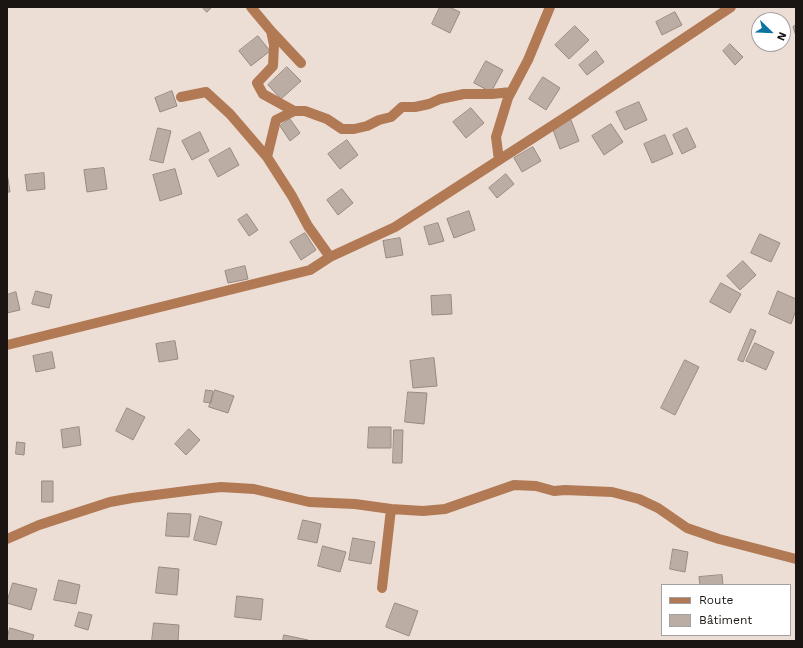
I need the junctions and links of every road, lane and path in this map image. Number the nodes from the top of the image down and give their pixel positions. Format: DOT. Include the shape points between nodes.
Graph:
graph roads {
  1 [pos="251,7"];
  2 [pos="550,7"];
  3 [pos="731,7"];
  4 [pos="271,32"];
  5 [pos="301,63"];
  6 [pos="511,92"];
  7 [pos="181,97"];
  8 [pos="294,111"];
  9 [pos="267,157"];
  10 [pos="499,160"];
  11 [pos="330,257"];
  12 [pos="7,345"];
  13 [pos="391,509"];
  14 [pos="7,539"];
  15 [pos="796,559"];
  16 [pos="382,588"];
  1 -- 4 [label="street"];
  2 -- 6 [label="street" via="528,60"];
  3 -- 10 [label="street"];
  4 -- 5 [label="street"];
  4 -- 8 [label="street" via="274,45 273,66 257,83 263,94"];
  6 -- 8 [label="street" via="464,94 430,104 402,107 391,117 354,129 342,129 327,119 305,111"];
  6 -- 10 [label="street" via="496,137"];
  7 -- 9 [label="street" via="206,92 230,114"];
  8 -- 9 [label="street" via="276,120"];
  9 -- 11 [label="street" via="308,226"];
  10 -- 11 [label="street" via="395,227"];
  11 -- 12 [label="street" via="310,270"];
  13 -- 14 [label="street" via="309,502 254,489 221,487 110,502 40,525"];
  13 -- 15 [label="street" via="444,509 514,484 554,491 612,492 639,499 658,508 687,528"];
  13 -- 16 [label="street"];
}
